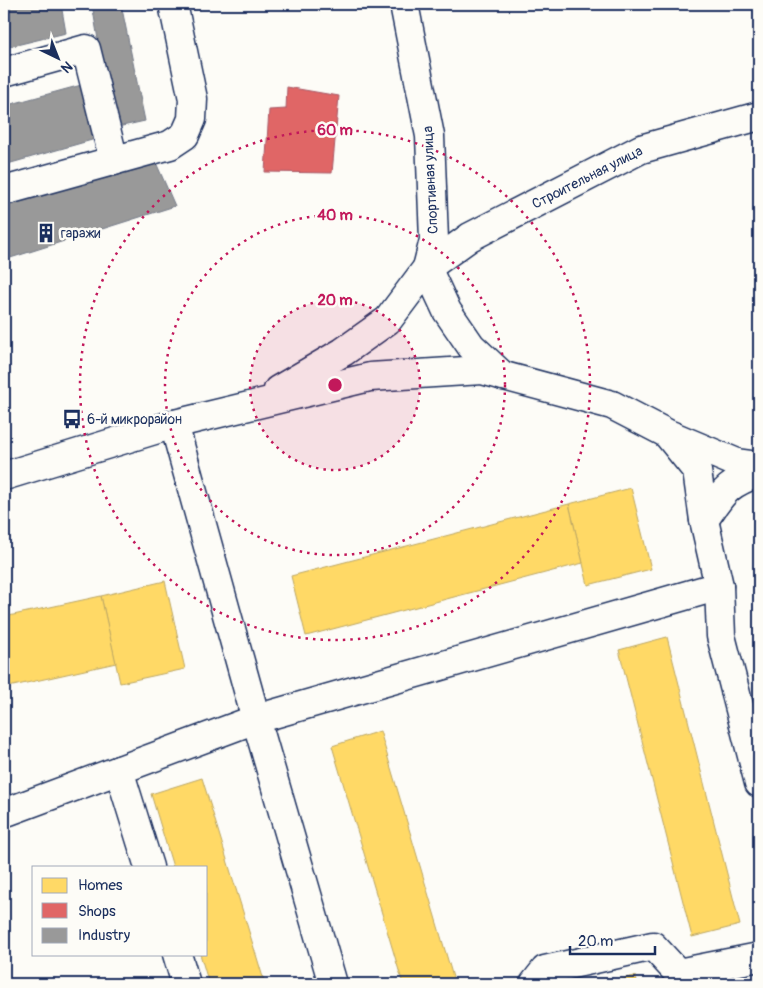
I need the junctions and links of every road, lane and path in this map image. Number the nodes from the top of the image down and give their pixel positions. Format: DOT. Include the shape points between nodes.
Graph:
graph roads {
  1 [pos="173,4"];
  2 [pos="404,4"];
  3 [pos="4,72"];
  4 [pos="759,116"];
  5 [pos="114,161"];
  6 [pos="4,191"];
  7 [pos="428,268"];
  8 [pos="503,376"];
  9 [pos="252,405"];
  10 [pos="174,424"];
  11 [pos="668,434"];
  12 [pos="759,466"];
  13 [pos="759,473"];
  14 [pos="4,476"];
  15 [pos="704,520"];
  16 [pos="719,586"];
  17 [pos="256,719"];
  18 [pos="119,770"];
  19 [pos="759,783"];
  20 [pos="4,813"];
  21 [pos="149,866"];
  22 [pos="178,956"];
  23 [pos="759,957"];
  24 [pos="186,984"];
  25 [pos="333,984"];
  26 [pos="534,984"];
  1 -- 5 [label="street" via="193,99 192,119 185,135 170,145"];
  2 -- 7 [label="street, Спортивная улица" via="430,136 434,240"];
  3 -- 5 [label="street" via="86,49"];
  4 -- 7 [label="street, Строительная улица" via="641,149 470,237"];
  5 -- 6 [label="street"];
  7 -- 8 [label="street" via="447,311 471,346"];
  7 -- 9 [label="street" via="388,320 343,352"];
  8 -- 9 [label="street" via="482,370 370,377"];
  8 -- 11 [label="street" via="612,405"];
  9 -- 10 [label="street"];
  10 -- 14 [label="street"];
  10 -- 17 [label="street"];
  11 -- 12 [label="street" via="737,463"];
  11 -- 15 [label="street" via="697,471"];
  13 -- 15 [label="street" via="724,491"];
  15 -- 16 [label="street"];
  16 -- 17 [label="street"];
  16 -- 19 [label="street" via="721,636"];
  17 -- 18 [label="street"];
  17 -- 25 [label="street"];
  18 -- 20 [label="street"];
  18 -- 21 [label="street"];
  22 -- 24 [label="street"];
  23 -- 26 [label="street" via="678,973 653,946 545,970"];
}
